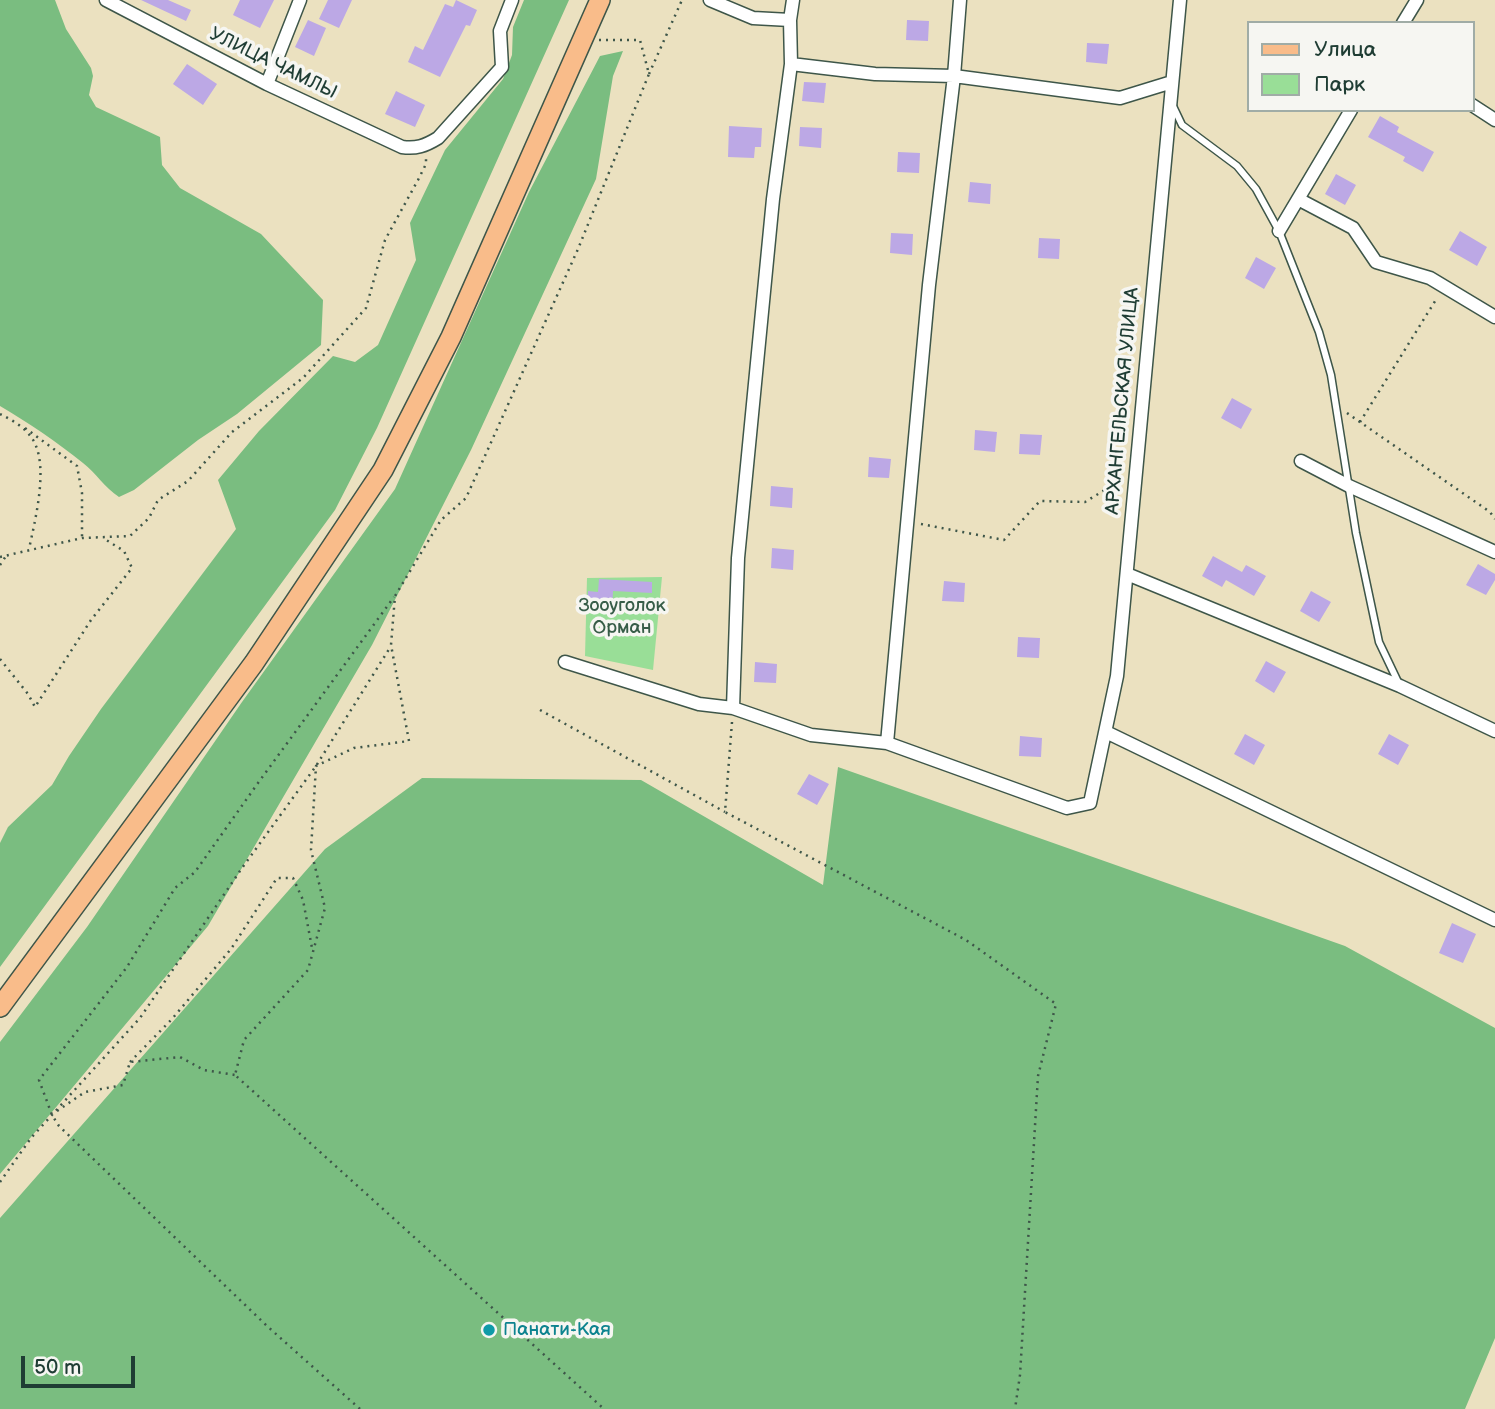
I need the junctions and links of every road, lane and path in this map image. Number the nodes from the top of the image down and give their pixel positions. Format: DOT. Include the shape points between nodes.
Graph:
graph roads {
  1 [pos="106,0"];
  2 [pos="300,0"];
  3 [pos="512,0"];
  4 [pos="600,0"];
  5 [pos="682,0"];
  6 [pos="710,0"];
  7 [pos="793,0"];
  8 [pos="960,0"];
  9 [pos="1180,0"];
  10 [pos="1418,0"];
  11 [pos="790,20"];
  12 [pos="1405,21"];
  13 [pos="585,36"];
  14 [pos="790,64"];
  15 [pos="649,75"];
  16 [pos="954,76"];
  17 [pos="1172,82"];
  18 [pos="267,83"];
  19 [pos="1170,99"];
  20 [pos="1474,106"];
  21 [pos="1350,112"];
  22 [pos="1495,120"];
  23 [pos="427,145"];
  24 [pos="1298,199"];
  25 [pos="1279,231"];
  26 [pos="1445,287"];
  27 [pos="1495,317"];
  28 [pos="1335,405"];
  29 [pos="0,414"];
  30 [pos="1360,422"];
  31 [pos="22,427"];
  32 [pos="1301,461"];
  33 [pos="1136,471"];
  34 [pos="1349,486"];
  35 [pos="1495,519"];
  36 [pos="906,522"];
  37 [pos="103,537"];
  38 [pos="82,538"];
  39 [pos="29,549"];
  40 [pos="1495,552"];
  41 [pos="6,556"];
  42 [pos="0,557"];
  43 [pos="0,565"];
  44 [pos="1127,574"];
  45 [pos="395,596"];
  46 [pos="391,645"];
  47 [pos="0,659"];
  48 [pos="565,662"];
  49 [pos="1400,686"];
  50 [pos="733,708"];
  51 [pos="540,710"];
  52 [pos="1495,731"];
  53 [pos="1106,732"];
  54 [pos="887,743"];
  55 [pos="316,766"];
  56 [pos="725,812"];
  57 [pos="1495,920"];
  58 [pos="313,951"];
  59 [pos="0,1007"];
  60 [pos="130,1062"];
  61 [pos="235,1075"];
  62 [pos="52,1115"];
  63 [pos="0,1182"];
  64 [pos="360,1409"];
  65 [pos="604,1409"];
  66 [pos="1015,1409"];
  1 -- 18 [label="street, УЛИЦА ЧАМЛЫ"];
  2 -- 18 [label="street"];
  3 -- 23 [label="street" via="500,31 502,67"];
  4 -- 13 [label="main road"];
  5 -- 15 [label="path"];
  6 -- 11 [label="street" via="753,18"];
  7 -- 11 [label="street"];
  8 -- 16 [label="street"];
  9 -- 17 [label="street, АРХАНГЕЛЬСКАЯ УЛИЦА"];
  10 -- 12 [label="street"];
  11 -- 14 [label="street"];
  13 -- 15 [label="path" via="598,41 640,40"];
  13 -- 59 [label="main road" via="452,337 383,470 254,663"];
  14 -- 16 [label="street" via="875,75"];
  14 -- 50 [label="street" via="738,558"];
  15 -- 45 [label="path" via="578,249 466,498 441,520"];
  16 -- 17 [label="street" via="1120,98"];
  16 -- 36 [label="street"];
  17 -- 19 [label="street, АРХАНГЕЛЬСКАЯ УЛИЦА"];
  18 -- 23 [label="street, УЛИЦА ЧАМЛЫ" via="402,147"];
  19 -- 25 [label="lane" via="1182,125 1237,166 1256,189"];
  19 -- 33 [label="street, АРХАНГЕЛЬСКАЯ УЛИЦА"];
  20 -- 22 [label="street"];
  21 -- 24 [label="street"];
  23 -- 37 [label="path" via="426,164 385,240 366,308 303,378 232,432 188,481 158,500 149,519 130,536"];
  24 -- 25 [label="street"];
  24 -- 26 [label="street" via="1353,228 1376,262"];
  25 -- 28 [label="lane" via="1319,332"];
  26 -- 27 [label="street"];
  26 -- 30 [label="path"];
  28 -- 30 [label="path"];
  28 -- 34 [label="lane"];
  29 -- 31 [label="path"];
  30 -- 35 [label="path"];
  31 -- 38 [label="path" via="76,466 82,493"];
  31 -- 39 [label="path" via="36,446 40,471"];
  32 -- 34 [label="street"];
  33 -- 36 [label="path" via="1085,502 1040,501 1004,540"];
  33 -- 44 [label="street, АРХАНГЕЛЬСКАЯ УЛИЦА"];
  34 -- 40 [label="street"];
  34 -- 49 [label="lane" via="1379,642"];
  36 -- 54 [label="street"];
  37 -- 38 [label="path"];
  37 -- 47 [label="path" via="124,551 132,568 91,620 34,707"];
  38 -- 39 [label="path"];
  39 -- 41 [label="path"];
  41 -- 42 [label="path"];
  41 -- 43 [label="path"];
  44 -- 49 [label="street"];
  44 -- 53 [label="street, АРХАНГЕЛЬСКАЯ УЛИЦА" via="1117,676"];
  45 -- 46 [label="path"];
  45 -- 62 [label="path" via="195,872 175,888 127,967 39,1080"];
  46 -- 55 [label="path"];
  46 -- 55 [label="path" via="409,741 354,748"];
  48 -- 50 [label="street" via="699,704"];
  49 -- 52 [label="street"];
  50 -- 54 [label="street" via="811,735"];
  50 -- 56 [label="path"];
  51 -- 56 [label="path"];
  53 -- 54 [label="street, АРХАНГЕЛЬСКАЯ УЛИЦА" via="1090,803 1067,808"];
  53 -- 57 [label="street"];
  55 -- 58 [label="path" via="312,850 325,908"];
  55 -- 62 [label="path" via="140,1018"];
  56 -- 66 [label="path" via="966,940 1056,1004 1038,1076"];
  58 -- 60 [label="path" via="303,900 293,878 277,878 231,949"];
  58 -- 61 [label="path" via="308,970 244,1040"];
  60 -- 61 [label="path" via="180,1056 204,1070"];
  60 -- 62 [label="path" via="123,1085 85,1092"];
  61 -- 65 [label="path"];
  62 -- 63 [label="path"];
  62 -- 64 [label="path" via="267,1326"];
}
